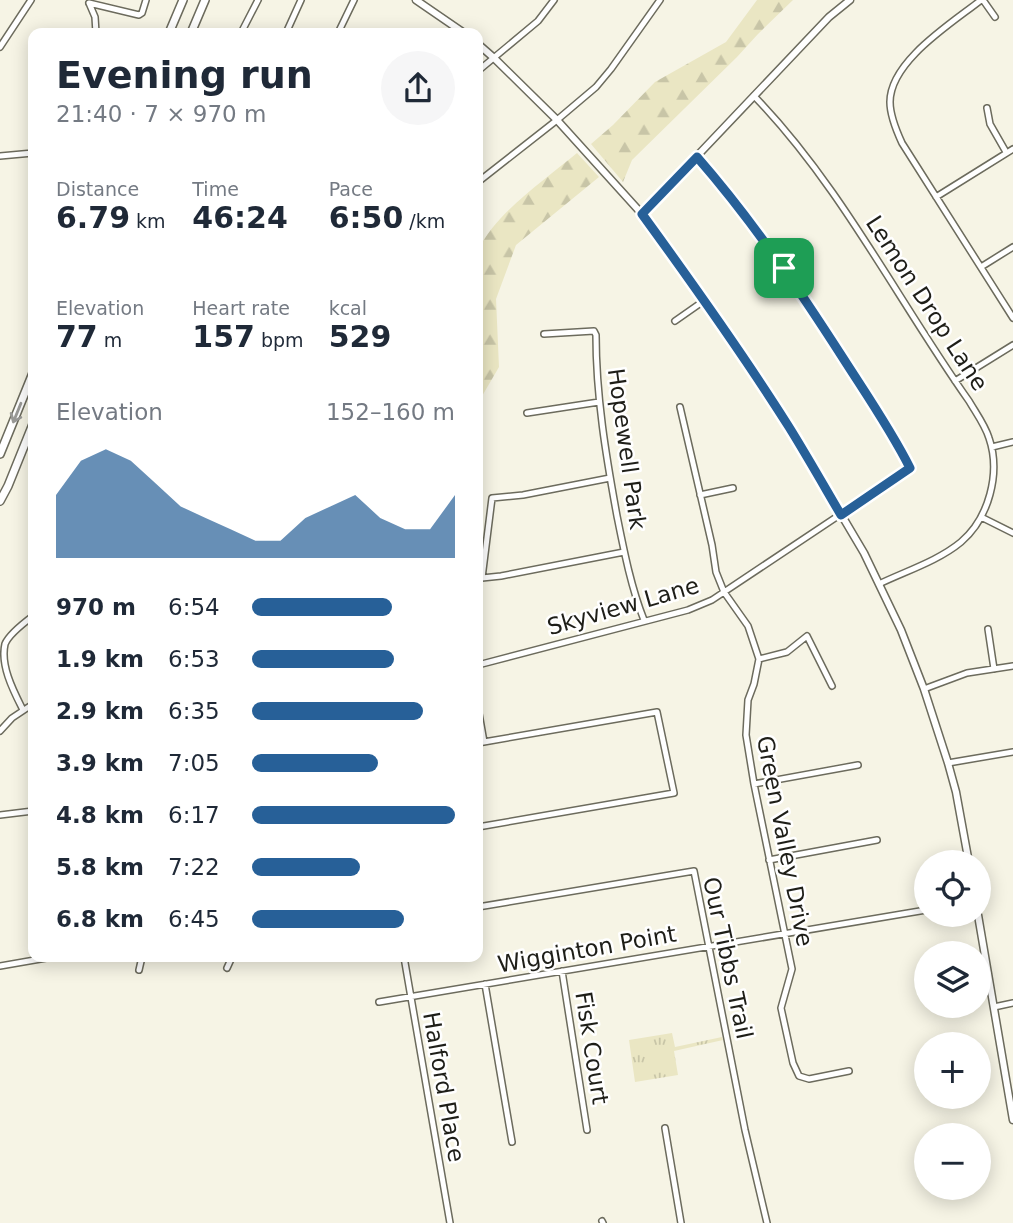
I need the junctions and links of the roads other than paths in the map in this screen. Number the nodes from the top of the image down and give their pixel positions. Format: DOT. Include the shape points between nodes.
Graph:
graph roads {
  1 [pos="31,0"];
  2 [pos="146,0"];
  3 [pos="183,0"];
  4 [pos="205,0"];
  5 [pos="258,0"];
  6 [pos="301,0"];
  7 [pos="354,0"];
  8 [pos="416,0"];
  9 [pos="554,0"];
  10 [pos="660,0"];
  11 [pos="849,0"];
  12 [pos="982,0"];
  13 [pos="89,1"];
  14 [pos="995,16"];
  15 [pos="96,28"];
  16 [pos="171,28"];
  17 [pos="193,28"];
  18 [pos="244,28"];
  19 [pos="288,28"];
  20 [pos="340,28"];
  21 [pos="457,28"];
  22 [pos="0,47"];
  23 [pos="483,48"];
  24 [pos="494,58"];
  25 [pos="483,67"];
  26 [pos="754,96"];
  27 [pos="987,108"];
  28 [pos="557,120"];
  29 [pos="1013,149"];
  30 [pos="1006,152"];
  31 [pos="28,153"];
  32 [pos="0,156"];
  33 [pos="697,157"];
  34 [pos="483,178"];
  35 [pos="936,197"];
  36 [pos="642,214"];
  37 [pos="1013,247"];
  38 [pos="981,267"];
  39 [pos="705,300"];
  40 [pos="1013,318"];
  41 [pos="674,321"];
  42 [pos="544,334"];
  43 [pos="1013,345"];
  44 [pos="955,381"];
  45 [pos="28,385"];
  46 [pos="598,402"];
  47 [pos="680,407"];
  48 [pos="527,413"];
  49 [pos="28,436"];
  50 [pos="1013,442"];
  51 [pos="992,447"];
  52 [pos="0,454"];
  53 [pos="610,478"];
  54 [pos="733,488"];
  55 [pos="700,495"];
  56 [pos="0,501"];
  57 [pos="841,515"];
  58 [pos="981,517"];
  59 [pos="1013,533"];
  60 [pos="624,552"];
  61 [pos="483,570"];
  62 [pos="483,578"];
  63 [pos="879,584"];
  64 [pos="724,592"];
  65 [pos="28,620"];
  66 [pos="643,620"];
  67 [pos="988,629"];
  68 [pos="759,659"];
  69 [pos="483,664"];
  70 [pos="1013,666"];
  71 [pos="994,669"];
  72 [pos="832,686"];
  73 [pos="924,689"];
  74 [pos="28,707"];
  75 [pos="23,710"];
  76 [pos="0,731"];
  77 [pos="483,742"];
  78 [pos="1013,752"];
  79 [pos="948,763"];
  80 [pos="858,765"];
  81 [pos="754,784"];
  82 [pos="28,812"];
  83 [pos="0,815"];
  84 [pos="483,826"];
  85 [pos="877,840"];
  86 [pos="966,850"];
  87 [pos="769,860"];
  88 [pos="483,906"];
  89 [pos="914,912"];
  90 [pos="980,927"];
  91 [pos="785,933"];
  92 [pos="710,946"];
  93 [pos="28,961"];
  94 [pos="141,962"];
  95 [pos="230,962"];
  96 [pos="405,962"];
  97 [pos="0,966"];
  98 [pos="227,968"];
  99 [pos="139,970"];
  100 [pos="562,971"];
  101 [pos="485,984"];
  102 [pos="410,996"];
  103 [pos="379,1002"];
  104 [pos="1013,1003"];
  105 [pos="994,1007"];
  106 [pos="849,1071"];
  107 [pos="1013,1120"];
  108 [pos="666,1128"];
  109 [pos="587,1130"];
  110 [pos="512,1142"];
  111 [pos="450,1223"];
  112 [pos="681,1223"];
  113 [pos="767,1223"];
  1 -- 22 [label="street"];
  2 -- 13 [label="street" via="139,15"];
  3 -- 16 [label="main road"];
  4 -- 17 [label="main road"];
  5 -- 18 [label="street"];
  6 -- 19 [label="street"];
  7 -- 20 [label="street"];
  8 -- 21 [label="street"];
  9 -- 24 [label="street" via="538,21"];
  10 -- 28 [label="street" via="596,87"];
  11 -- 26 [label="street"];
  12 -- 14 [label="street"];
  12 -- 35 [label="street" via="914,54 891,91 896,130"];
  13 -- 15 [label="street"];
  23 -- 24 [label="street"];
  24 -- 25 [label="street"];
  24 -- 28 [label="street"];
  26 -- 33 [label="street"];
  26 -- 44 [label="street, Lemon Drop Lane" via="838,200"];
  27 -- 30 [label="street" via="990,124"];
  28 -- 34 [label="street"];
  28 -- 36 [label="street"];
  29 -- 30 [label="street"];
  30 -- 35 [label="street"];
  31 -- 32 [label="street"];
  33 -- 36 [label="street"];
  33 -- 57 [label="street, Skyview Lane" via="784,268 910,468"];
  35 -- 38 [label="street"];
  36 -- 39 [label="street"];
  37 -- 38 [label="street"];
  38 -- 40 [label="street"];
  39 -- 41 [label="street"];
  39 -- 57 [label="street"];
  42 -- 46 [label="street, Hopewell Park" via="594,331"];
  43 -- 44 [label="street"];
  44 -- 51 [label="street, Lemon Drop Lane" via="980,418"];
  45 -- 52 [label="main road, one-way"];
  46 -- 48 [label="street"];
  46 -- 53 [label="street, Hopewell Park"];
  47 -- 55 [label="street"];
  49 -- 56 [label="main road"];
  50 -- 51 [label="street"];
  51 -- 58 [label="street, Lemon Drop Lane" via="992,486"];
  53 -- 60 [label="street, Hopewell Park"];
  53 -- 61 [label="street" via="492,498"];
  54 -- 55 [label="street"];
  55 -- 64 [label="street"];
  57 -- 63 [label="street"];
  57 -- 64 [label="street, Skyview Lane"];
  58 -- 59 [label="street"];
  58 -- 63 [label="street, Lemon Drop Lane" via="954,547"];
  60 -- 62 [label="street"];
  60 -- 66 [label="street, Hopewell Park"];
  63 -- 73 [label="street"];
  64 -- 66 [label="street, Skyview Lane" via="688,610"];
  64 -- 68 [label="street" via="748,626"];
  65 -- 75 [label="street" via="5,643 4,659"];
  66 -- 69 [label="street, Skyview Lane"];
  67 -- 71 [label="street"];
  68 -- 72 [label="street" via="787,652 807,636"];
  68 -- 81 [label="street, Green Valley Drive" via="746,726"];
  70 -- 71 [label="street"];
  71 -- 73 [label="street" via="967,673"];
  73 -- 79 [label="street"];
  74 -- 75 [label="street"];
  75 -- 76 [label="street"];
  77 -- 84 [label="street" via="657,712 674,793"];
  78 -- 79 [label="street"];
  79 -- 86 [label="street"];
  80 -- 81 [label="street"];
  81 -- 87 [label="street, Green Valley Drive"];
  82 -- 83 [label="street"];
  85 -- 87 [label="street"];
  87 -- 91 [label="street, Green Valley Drive"];
  88 -- 92 [label="street, Our Tibbs Trail" via="694,871"];
  89 -- 91 [label="street, Wigginton Point"];
  90 -- 105 [label="street"];
  91 -- 92 [label="street, Wigginton Point"];
  91 -- 106 [label="street, Green Valley Drive" via="792,969 780,1008 799,1076 809,1079"];
  92 -- 100 [label="street, Wigginton Point"];
  92 -- 113 [label="street, Our Tibbs Trail"];
  93 -- 97 [label="street"];
  94 -- 99 [label="street"];
  95 -- 98 [label="street"];
  96 -- 102 [label="street, Halford Place"];
  100 -- 101 [label="street, Wigginton Point"];
  100 -- 109 [label="street, Fisk Court"];
  101 -- 102 [label="street, Wigginton Point"];
  101 -- 110 [label="street"];
  102 -- 103 [label="street, Wigginton Point"];
  102 -- 111 [label="street, Halford Place"];
  104 -- 105 [label="street"];
  105 -- 107 [label="street"];
  108 -- 112 [label="street"];
}
